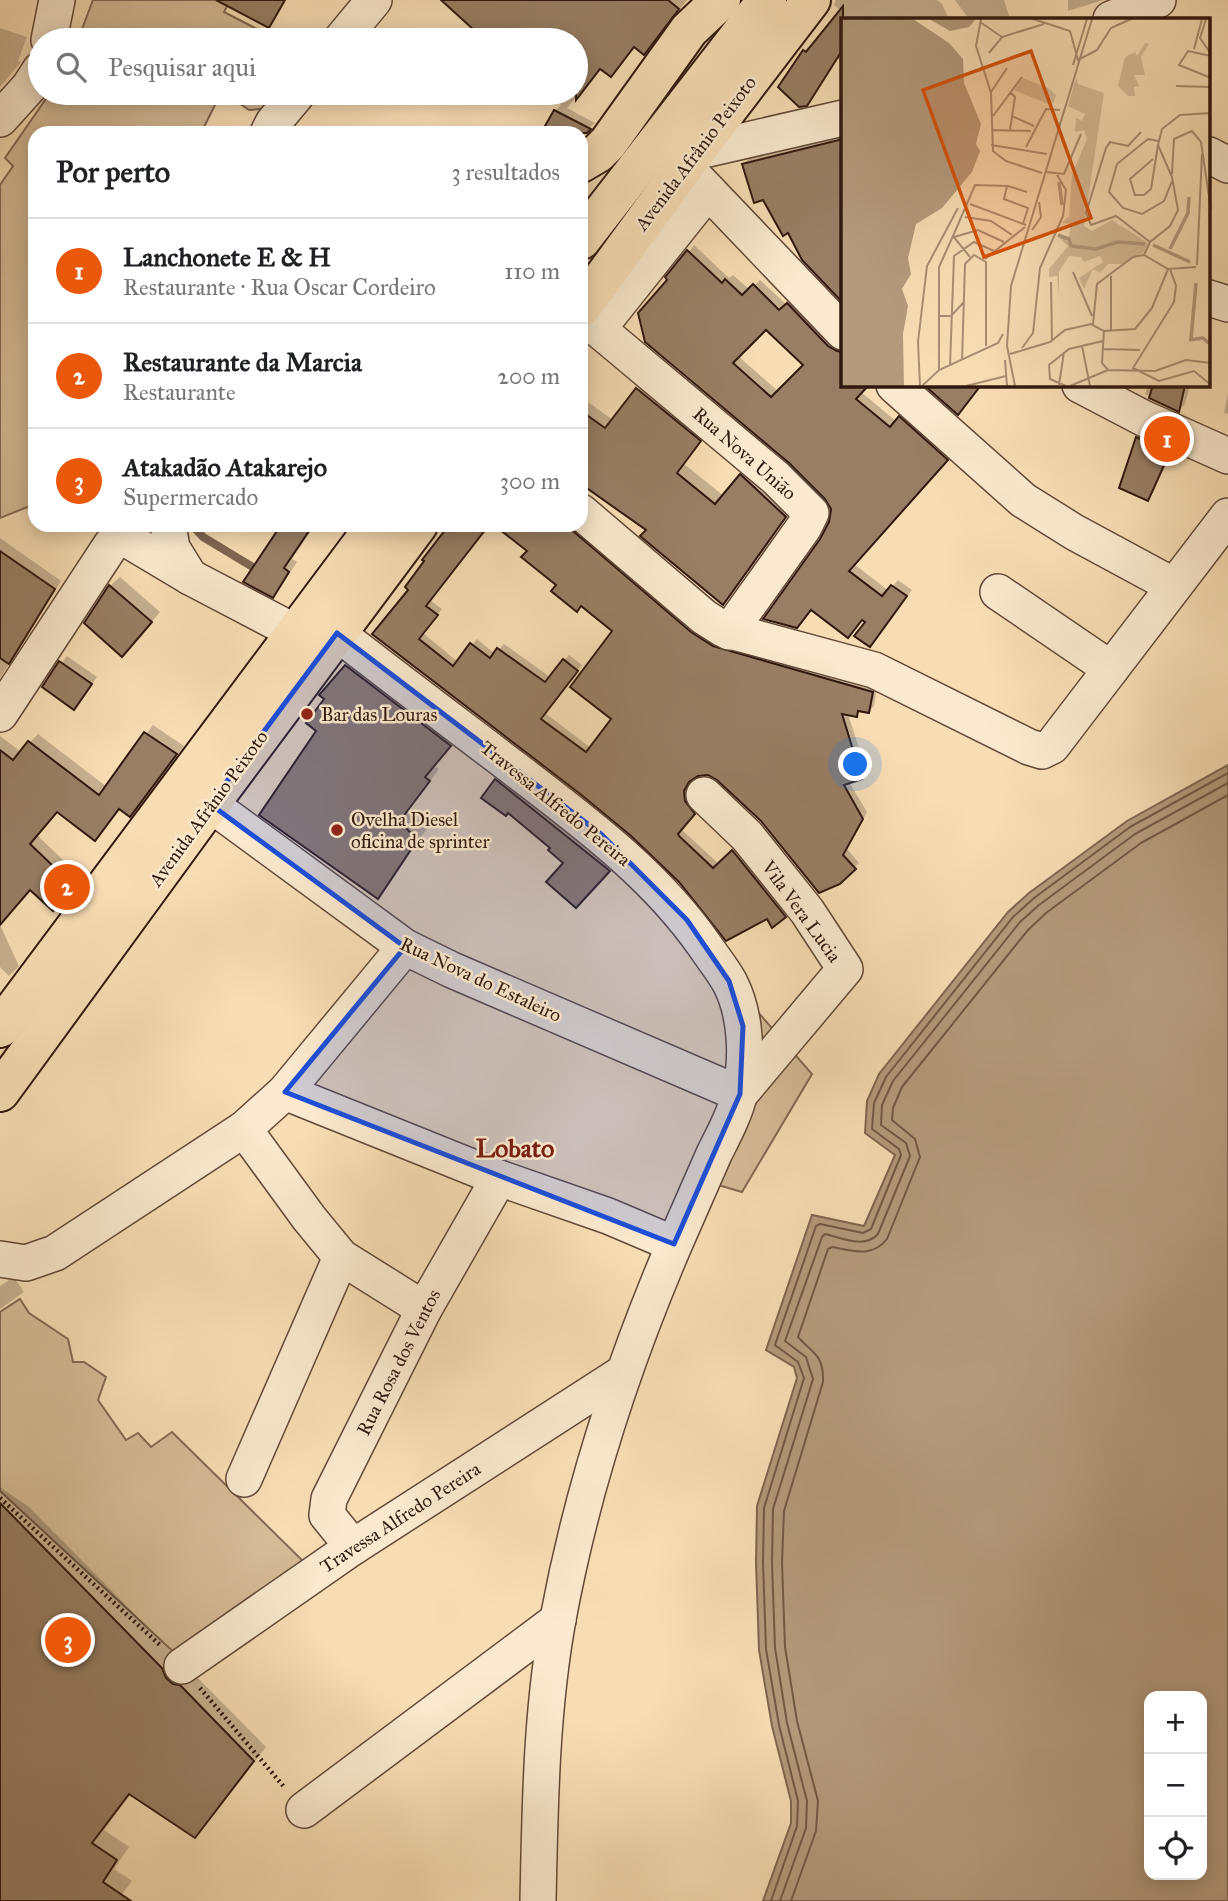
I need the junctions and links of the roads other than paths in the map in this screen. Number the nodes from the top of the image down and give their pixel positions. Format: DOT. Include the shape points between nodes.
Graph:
graph roads {
  1 [pos="57,0"];
  2 [pos="374,0"];
  3 [pos="721,0"];
  4 [pos="767,0"];
  5 [pos="811,0"];
  6 [pos="1158,0"];
  7 [pos="1113,18"];
  8 [pos="51,28"];
  9 [pos="351,28"];
  10 [pos="28,88"];
  11 [pos="288,105"];
  12 [pos="0,119"];
  13 [pos="841,119"];
  14 [pos="272,126"];
  15 [pos="1210,156"];
  16 [pos="588,159"];
  17 [pos="1228,165"];
  18 [pos="696,170"];
  19 [pos="588,231"];
  20 [pos="1210,298"];
  21 [pos="1228,304"];
  22 [pos="588,306"];
  23 [pos="841,330"];
  24 [pos="896,387"];
  25 [pos="1084,387"];
  26 [pos="1228,456"];
  27 [pos="1228,516"];
  28 [pos="588,518"];
  29 [pos="170,532"];
  30 [pos="371,532"];
  31 [pos="413,532"];
  32 [pos="190,577"];
  33 [pos="1174,586"];
  34 [pos="998,592"];
  35 [pos="729,632"];
  36 [pos="297,633"];
  37 [pos="337,633"];
  38 [pos="1111,669"];
  39 [pos="0,714"];
  40 [pos="704,795"];
  41 [pos="210,804"];
  42 [pos="405,947"];
  43 [pos="0,1028"];
  44 [pos="0,1092"];
  45 [pos="285,1092"];
  46 [pos="740,1094"];
  47 [pos="244,1129"];
  48 [pos="499,1178"];
  49 [pos="674,1244"];
  50 [pos="341,1257"];
  51 [pos="0,1259"];
  52 [pos="424,1309"];
  53 [pos="623,1373"];
  54 [pos="244,1479"];
  55 [pos="353,1547"];
  56 [pos="558,1620"];
  57 [pos="182,1666"];
  58 [pos="304,1810"];
  59 [pos="538,1901"];
  1 -- 8 [label="street"];
  2 -- 9 [label="street"];
  3 -- 16 [label="main road" via="689,30 608,143"];
  4 -- 19 [label="main road, Avenida Afrânio Peixoto"];
  5 -- 18 [label="main road, Avenida Afrânio Peixoto"];
  6 -- 7 [label="street"];
  10 -- 12 [label="street"];
  11 -- 14 [label="street"];
  13 -- 18 [label="street"];
  15 -- 17 [label="street"];
  18 -- 22 [label="main road, Avenida Afrânio Peixoto"];
  18 -- 23 [label="street"];
  20 -- 21 [label="street"];
  22 -- 35 [label="street, Rua Nova União" via="811,513"];
  24 -- 33 [label="street" via="1023,500"];
  25 -- 26 [label="street"];
  27 -- 33 [label="street"];
  28 -- 35 [label="street" via="704,617"];
  29 -- 32 [label="street"];
  30 -- 36 [label="main road, Avenida Afrânio Peixoto"];
  31 -- 37 [label="main road, Avenida Afrânio Peixoto"];
  32 -- 36 [label="street"];
  32 -- 39 [label="street" via="128,540 111,545"];
  33 -- 38 [label="street"];
  34 -- 38 [label="street"];
  35 -- 38 [label="street" via="874,670 1042,751 1052,746"];
  36 -- 43 [label="main road, Avenida Afrânio Peixoto"];
  37 -- 41 [label="main road, Avenida Afrânio Peixoto"];
  37 -- 46 [label="street, Travessa Alfredo Pereira" via="601,834 687,920 729,981 737,1001 743,1026"];
  40 -- 46 [label="street, Vila Vera Lucia" via="747,836 807,911 845,969"];
  41 -- 42 [label="street, Rua Nova do Estaleiro"];
  41 -- 44 [label="main road, Avenida Afrânio Peixoto"];
  42 -- 45 [label="street"];
  42 -- 46 [label="street, Rua Nova do Estaleiro"];
  45 -- 47 [label="street"];
  45 -- 48 [label="street"];
  46 -- 49 [label="street, Travessa Alfredo Pereira"];
  47 -- 50 [label="street"];
  47 -- 51 [label="street" via="55,1253 26,1263"];
  48 -- 49 [label="street"];
  48 -- 52 [label="street, Rua Rosa dos Ventos"];
  49 -- 53 [label="street, Travessa Alfredo Pereira"];
  50 -- 52 [label="street"];
  50 -- 54 [label="street"];
  52 -- 55 [label="street, Rua Rosa dos Ventos" via="329,1499 327,1515"];
  53 -- 55 [label="street, Travessa Alfredo Pereira"];
  53 -- 56 [label="street, Travessa Alfredo Pereira" via="596,1457"];
  55 -- 57 [label="street, Travessa Alfredo Pereira"];
  56 -- 58 [label="street"];
  56 -- 59 [label="street, Travessa Alfredo Pereira" via="541,1784"];
}
